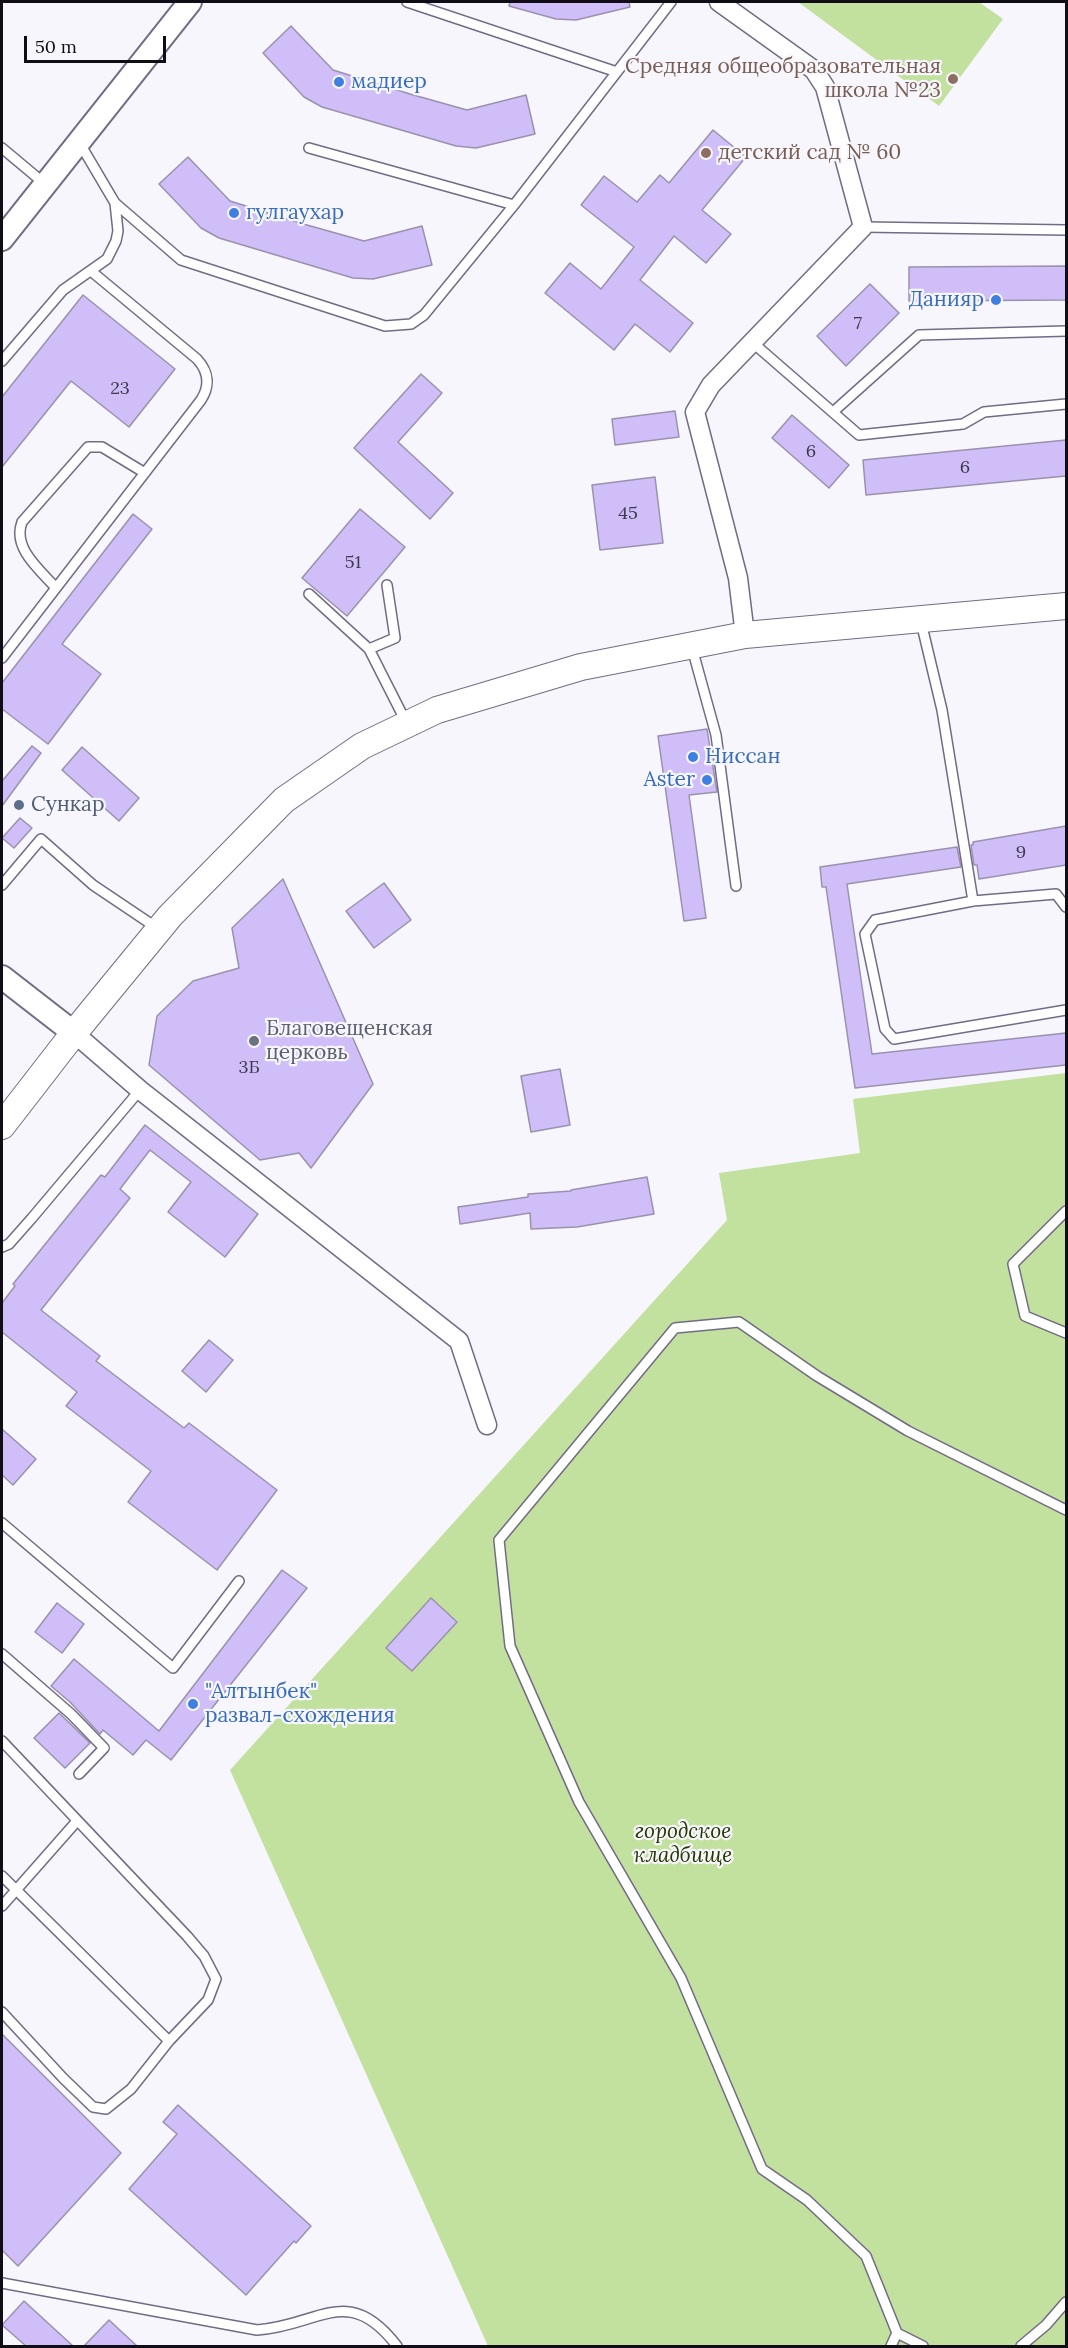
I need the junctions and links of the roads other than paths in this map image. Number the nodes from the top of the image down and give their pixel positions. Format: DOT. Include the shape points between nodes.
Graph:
graph roads {
  1 [pos="190,2"];
  2 [pos="407,2"];
  3 [pos="671,2"];
  4 [pos="719,2"];
  5 [pos="617,72"];
  6 [pos="79,142"];
  7 [pos="2,148"];
  8 [pos="309,148"];
  9 [pos="45,184"];
  10 [pos="115,203"];
  11 [pos="514,205"];
  12 [pos="863,226"];
  13 [pos="1066,230"];
  14 [pos="2,239"];
  15 [pos="91,271"];
  16 [pos="1066,332"];
  17 [pos="752,342"];
  18 [pos="2,361"];
  19 [pos="1066,404"];
  20 [pos="833,412"];
  21 [pos="145,473"];
  22 [pos="387,585"];
  23 [pos="56,588"];
  24 [pos="309,594"];
  25 [pos="1066,606"];
  26 [pos="920,620"];
  27 [pos="745,636"];
  28 [pos="691,646"];
  29 [pos="369,649"];
  30 [pos="2,658"];
  31 [pos="407,724"];
  32 [pos="2,885"];
  33 [pos="736,886"];
  34 [pos="973,901"];
  35 [pos="1066,907"];
  36 [pos="159,930"];
  37 [pos="2,977"];
  38 [pos="1066,1010"];
  39 [pos="74,1033"];
  40 [pos="140,1090"];
  41 [pos="2,1126"];
  42 [pos="1066,1211"];
  43 [pos="2,1247"];
  44 [pos="1066,1333"];
  45 [pos="487,1425"];
  46 [pos="1066,1510"];
  47 [pos="2,1523"];
  48 [pos="239,1581"];
  49 [pos="2,1654"];
  50 [pos="2,1741"];
  51 [pos="79,1774"];
  52 [pos="77,1821"];
  53 [pos="2,1876"];
  54 [pos="16,1890"];
  55 [pos="2,1906"];
  56 [pos="2,2012"];
  57 [pos="169,2041"];
  58 [pos="2,2283"];
  59 [pos="1066,2302"];
  60 [pos="897,2334"];
  61 [pos="397,2346"];
  62 [pos="891,2346"];
  63 [pos="923,2346"];
  64 [pos="1022,2346"];
  1 -- 6 [label="street"];
  2 -- 5 [label="lane"];
  3 -- 5 [label="lane"];
  4 -- 12 [label="street" via="814,70 825,87"];
  5 -- 11 [label="lane"];
  6 -- 9 [label="street"];
  6 -- 10 [label="lane"];
  7 -- 9 [label="lane"];
  8 -- 11 [label="lane"];
  9 -- 14 [label="street"];
  10 -- 11 [label="lane" via="181,260 385,326 411,324 424,315"];
  10 -- 15 [label="lane" via="116,241 107,259"];
  12 -- 13 [label="lane"];
  12 -- 17 [label="street"];
  15 -- 18 [label="lane" via="63,290"];
  15 -- 21 [label="lane" via="197,359 207,372 204,394"];
  16 -- 20 [label="lane" via="919,334"];
  17 -- 20 [label="lane"];
  17 -- 27 [label="street" via="711,385 695,412 738,578"];
  19 -- 20 [label="lane" via="984,412 963,424 860,435"];
  21 -- 23 [label="lane"];
  21 -- 23 [label="lane" via="102,447 87,447 22,522 21,545"];
  22 -- 29 [label="lane" via="395,638"];
  23 -- 30 [label="lane"];
  24 -- 29 [label="lane"];
  25 -- 26 [label="main road"];
  26 -- 27 [label="main road"];
  26 -- 34 [label="lane" via="942,710"];
  27 -- 28 [label="main road"];
  28 -- 31 [label="main road" via="581,667 437,710"];
  28 -- 33 [label="lane" via="716,735"];
  29 -- 31 [label="lane"];
  31 -- 36 [label="main road" via="362,746 284,800"];
  32 -- 36 [label="lane" via="41,839 93,885"];
  34 -- 35 [label="lane" via="1056,894"];
  34 -- 38 [label="lane" via="875,920 865,934 885,1029 894,1039"];
  36 -- 39 [label="main road"];
  37 -- 39 [label="street"];
  39 -- 40 [label="street"];
  39 -- 41 [label="main road"];
  40 -- 43 [label="lane" via="24,1227"];
  40 -- 45 [label="street" via="459,1341"];
  42 -- 44 [label="lane" via="1013,1264 1025,1316"];
  46 -- 60 [label="lane" via="908,1431 817,1376 740,1322 675,1328 499,1540 510,1646 579,1802 681,1978 762,2169 807,2200 866,2256"];
  47 -- 48 [label="lane" via="173,1668"];
  49 -- 51 [label="lane" via="104,1748"];
  50 -- 52 [label="lane"];
  52 -- 54 [label="lane"];
  52 -- 57 [label="lane" via="187,1936 216,1979 208,2000"];
  53 -- 54 [label="lane"];
  54 -- 55 [label="lane"];
  54 -- 57 [label="lane"];
  56 -- 57 [label="lane" via="93,2107 106,2109 131,2089"];
  58 -- 61 [label="lane" via="257,2330 286,2327 335,2311 355,2311 372,2319"];
  59 -- 64 [label="lane"];
  60 -- 62 [label="lane"];
  60 -- 63 [label="lane"];
}
